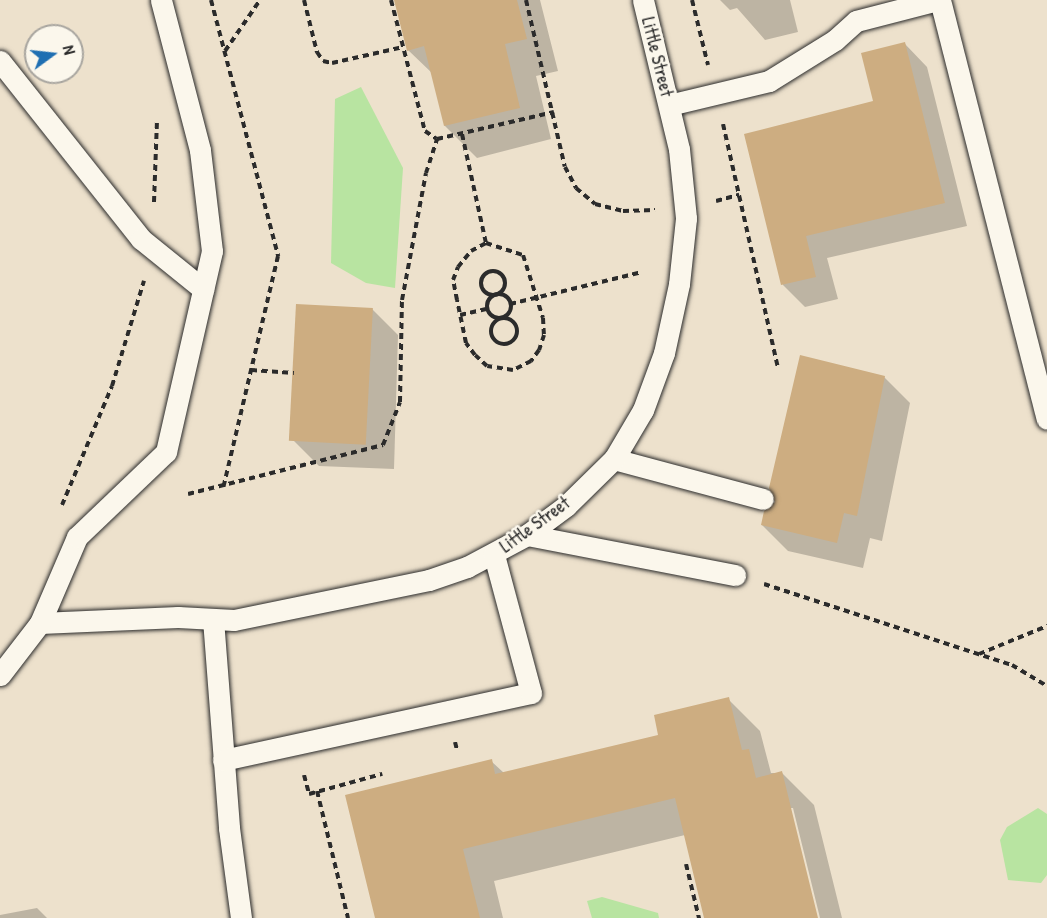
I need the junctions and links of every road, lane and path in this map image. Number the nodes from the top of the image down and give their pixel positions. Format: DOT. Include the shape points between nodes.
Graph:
graph roads {
  1 [pos="161,0"];
  2 [pos="211,0"];
  3 [pos="260,0"];
  4 [pos="304,0"];
  5 [pos="391,0"];
  6 [pos="526,0"];
  7 [pos="643,0"];
  8 [pos="692,0"];
  9 [pos="938,0"];
  10 [pos="403,47"];
  11 [pos="224,51"];
  12 [pos="0,61"];
  13 [pos="715,95"];
  14 [pos="669,105"];
  15 [pos="157,110"];
  16 [pos="554,112"];
  17 [pos="462,134"];
  18 [pos="437,139"];
  19 [pos="739,195"];
  20 [pos="712,202"];
  21 [pos="661,209"];
  22 [pos="486,243"];
  23 [pos="151,246"];
  24 [pos="642,272"];
  25 [pos="203,289"];
  26 [pos="495,295"];
  27 [pos="538,297"];
  28 [pos="510,304"];
  29 [pos="487,309"];
  30 [pos="460,315"];
  31 [pos="501,318"];
  32 [pos="778,369"];
  33 [pos="250,370"];
  34 [pos="294,373"];
  35 [pos="1047,419"];
  36 [pos="614,459"];
  37 [pos="223,488"];
  38 [pos="188,494"];
  39 [pos="763,499"];
  40 [pos="57,517"];
  41 [pos="527,535"];
  42 [pos="494,555"];
  43 [pos="735,575"];
  44 [pos="213,619"];
  45 [pos="40,623"];
  46 [pos="1047,626"];
  47 [pos="979,654"];
  48 [pos="0,675"];
  49 [pos="1047,686"];
  50 [pos="295,746"];
  51 [pos="223,760"];
  52 [pos="382,774"];
  53 [pos="318,792"];
  54 [pos="686,864"];
  55 [pos="241,918"];
  56 [pos="348,918"];
  57 [pos="699,918"];
  1 -- 25 [label="lane" via="200,150 212,250"];
  2 -- 11 [label="path"];
  3 -- 11 [label="path"];
  4 -- 10 [label="path" via="323,62"];
  5 -- 10 [label="path"];
  6 -- 16 [label="path"];
  7 -- 14 [label="lane, Little Street"];
  8 -- 13 [label="path"];
  9 -- 13 [label="lane" via="856,21 836,40 769,81"];
  9 -- 35 [label="lane"];
  10 -- 18 [label="path" via="425,131"];
  11 -- 33 [label="path" via="278,256"];
  12 -- 23 [label="lane" via="141,239"];
  13 -- 14 [label="lane"];
  13 -- 19 [label="path"];
  14 -- 36 [label="lane, Little Street" via="686,206 679,284 664,353 643,410"];
  15 -- 23 [label="path"];
  16 -- 17 [label="path"];
  16 -- 21 [label="path" via="565,167 576,188 595,204 622,212"];
  17 -- 18 [label="path"];
  17 -- 22 [label="path"];
  18 -- 37 [label="path" via="426,173 402,300 400,402 384,445"];
  19 -- 20 [label="path"];
  19 -- 32 [label="path"];
  22 -- 27 [label="path" via="523,255"];
  22 -- 30 [label="path" via="471,251 453,280"];
  23 -- 25 [label="lane"];
  23 -- 40 [label="path" via="112,386"];
  24 -- 27 [label="path"];
  25 -- 45 [label="lane" via="166,452 77,537"];
  26 -- 26 [label="path" via="484,292 480,285 482,277 492,271 504,279 502,290"];
  26 -- 28 [label="path" via="505,296"];
  26 -- 29 [label="path"];
  27 -- 28 [label="path"];
  27 -- 30 [label="path" via="544,335 531,361 513,370 487,366 475,355 466,343"];
  28 -- 31 [label="path" via="508,313"];
  29 -- 30 [label="path"];
  29 -- 31 [label="path"];
  31 -- 31 [label="path" via="494,322 491,333 499,343 507,344 516,336 517,328 509,318"];
  33 -- 34 [label="path"];
  33 -- 37 [label="path"];
  36 -- 39 [label="lane"];
  36 -- 41 [label="lane, Little Street" via="566,506"];
  37 -- 38 [label="path"];
  41 -- 42 [label="lane, Little Street"];
  41 -- 43 [label="lane"];
  42 -- 44 [label="lane, Little Street" via="429,580 351,599 234,620"];
  42 -- 50 [label="lane" via="531,693"];
  43 -- 47 [label="path"];
  44 -- 45 [label="lane, Little Street"];
  44 -- 51 [label="lane"];
  45 -- 48 [label="lane"];
  46 -- 47 [label="path"];
  47 -- 49 [label="path" via="1012,665"];
  50 -- 51 [label="lane"];
  50 -- 53 [label="path" via="309,794"];
  51 -- 55 [label="lane"];
  52 -- 53 [label="path"];
  53 -- 56 [label="path"];
  54 -- 57 [label="path"];
}
